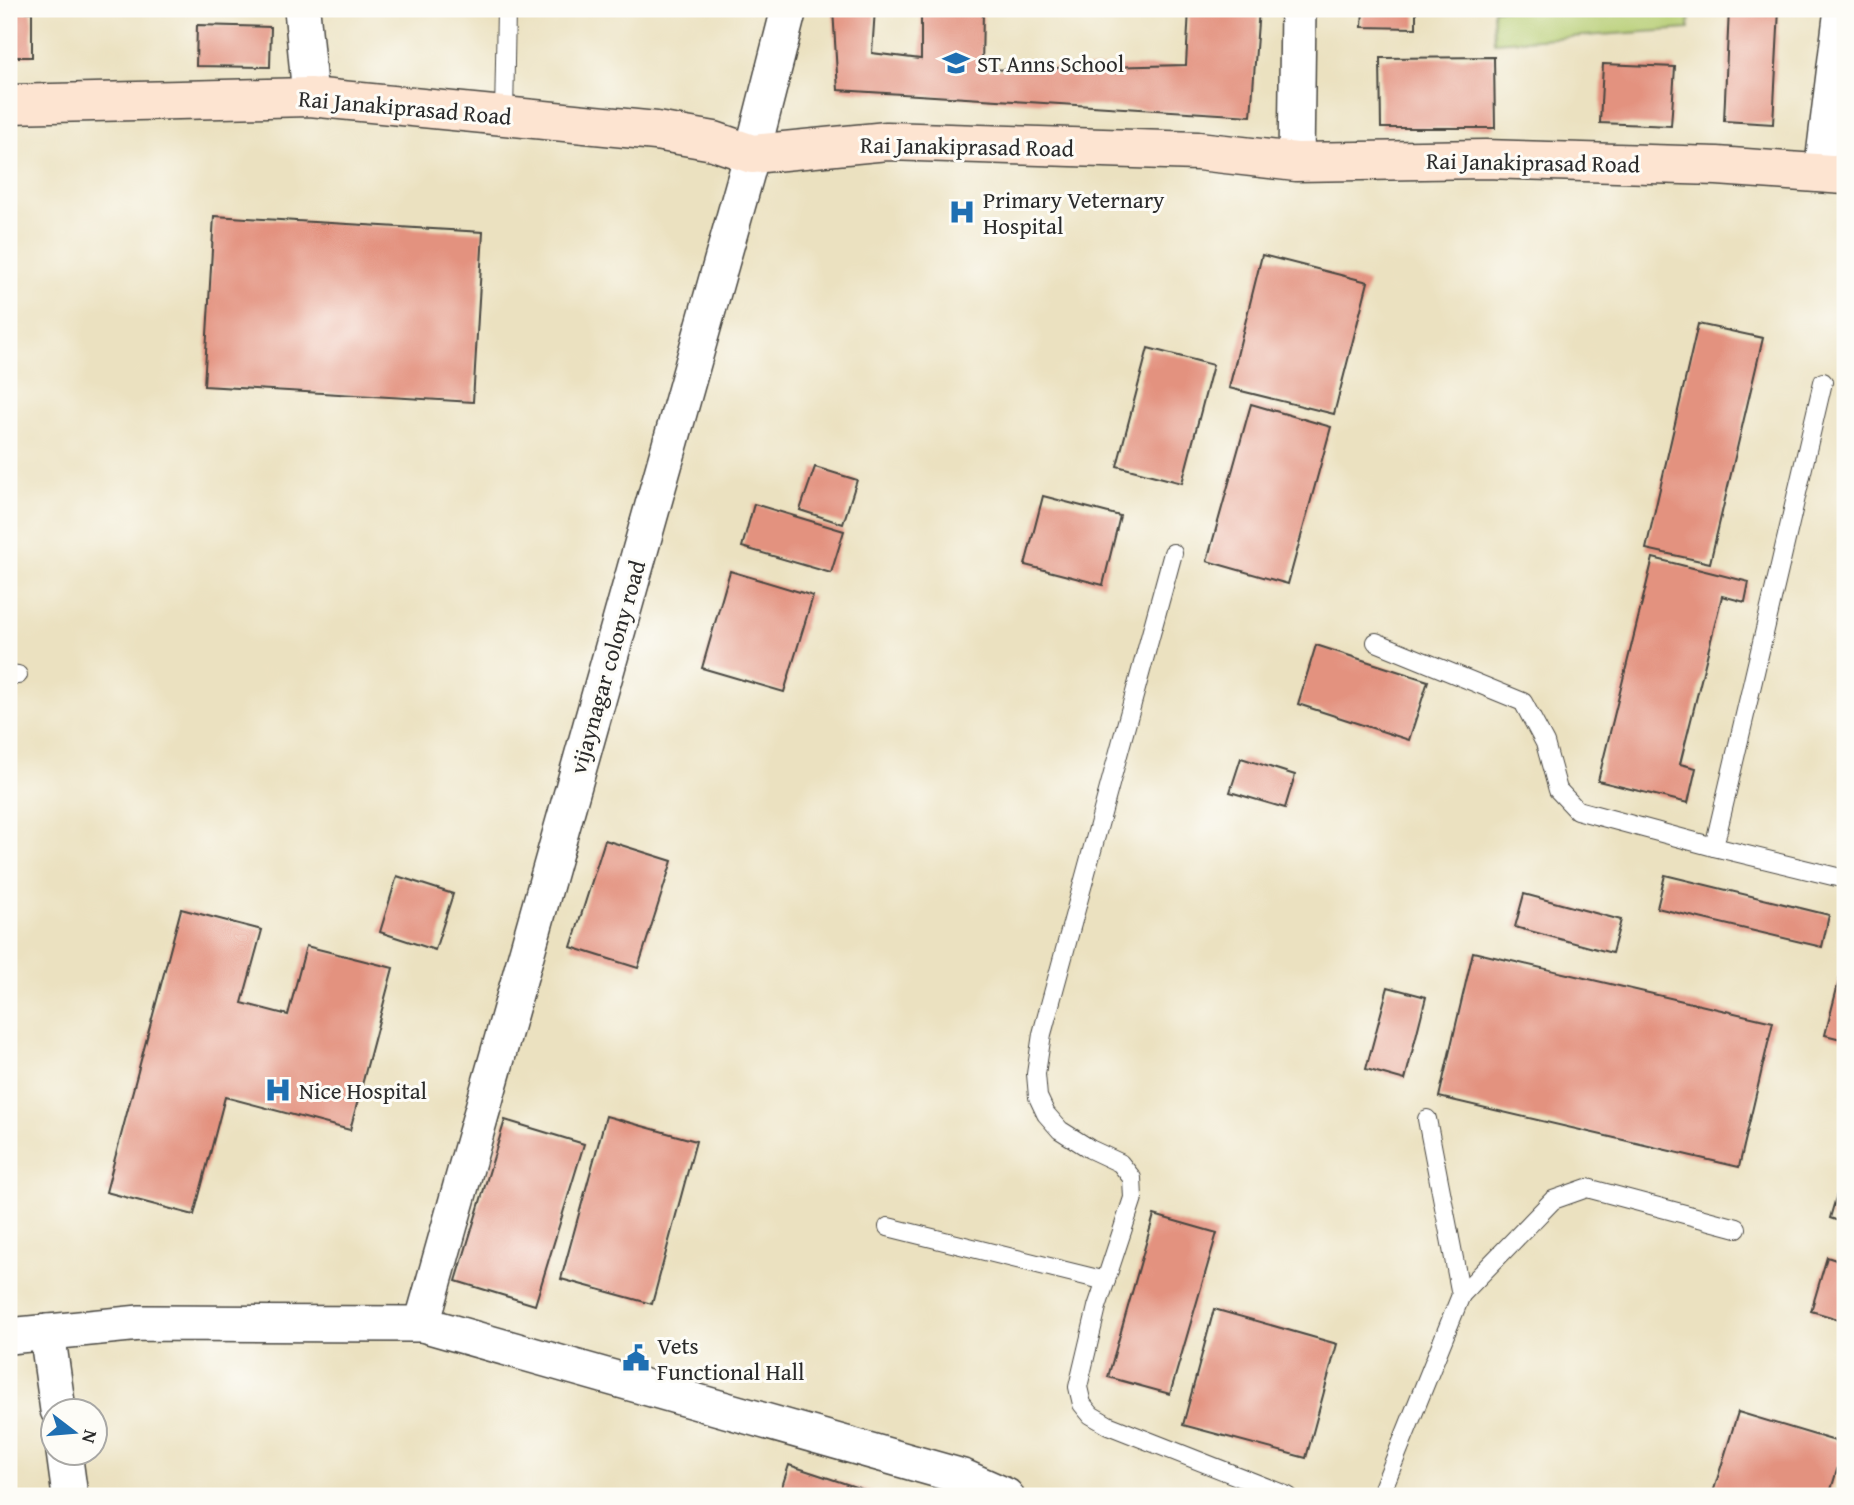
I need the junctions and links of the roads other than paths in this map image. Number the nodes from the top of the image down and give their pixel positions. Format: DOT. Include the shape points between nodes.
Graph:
graph roads {
  1 [pos="302,9"];
  2 [pos="506,9"];
  3 [pos="789,9"];
  4 [pos="1298,9"];
  5 [pos="1842,9"];
  6 [pos="310,97"];
  7 [pos="9,104"];
  8 [pos="504,115"];
  9 [pos="752,154"];
  10 [pos="1296,162"];
  11 [pos="1834,173"];
  12 [pos="1823,382"];
  13 [pos="1173,553"];
  14 [pos="1376,642"];
  15 [pos="1714,847"];
  16 [pos="1845,879"];
  17 [pos="1427,1119"];
  18 [pos="888,1227"];
  19 [pos="1737,1228"];
  20 [pos="1106,1281"];
  21 [pos="1461,1295"];
  22 [pos="422,1324"];
  23 [pos="47,1332"];
  24 [pos="9,1336"];
  25 [pos="56,1396"];
  26 [pos="66,1466"];
  27 [pos="70,1496"];
  28 [pos="1006,1496"];
  29 [pos="1288,1496"];
  30 [pos="1380,1496"];
  1 -- 6 [label="street"];
  2 -- 8 [label="lane"];
  3 -- 9 [label="street, vijaynagar colony road"];
  4 -- 10 [label="street"];
  5 -- 11 [label="street"];
  6 -- 7 [label="main road, Rai Janakiprasad Road"];
  6 -- 8 [label="main road, Rai Janakiprasad Road"];
  8 -- 9 [label="main road, Rai Janakiprasad Road" via="656,131 715,141"];
  9 -- 10 [label="main road, Rai Janakiprasad Road" via="887,141 1198,151"];
  9 -- 22 [label="street, vijaynagar colony road"];
  10 -- 11 [label="main road, Rai Janakiprasad Road" via="1485,159"];
  12 -- 15 [label="lane"];
  13 -- 20 [label="lane" via="1042,1034 1036,1074 1038,1097 1060,1130 1120,1163 1132,1178 1133,1198"];
  14 -- 15 [label="lane" via="1522,702 1545,743 1558,790 1577,810"];
  15 -- 16 [label="lane"];
  17 -- 21 [label="lane"];
  18 -- 20 [label="lane"];
  19 -- 21 [label="lane" via="1587,1188 1553,1200"];
  20 -- 29 [label="lane" via="1080,1368 1078,1387 1087,1410 1108,1425"];
  21 -- 30 [label="lane"];
  22 -- 23 [label="street" via="140,1323"];
  22 -- 28 [label="street" via="963,1477"];
  23 -- 24 [label="street"];
  23 -- 25 [label="street"];
  26 -- 27 [label="street"];
}
